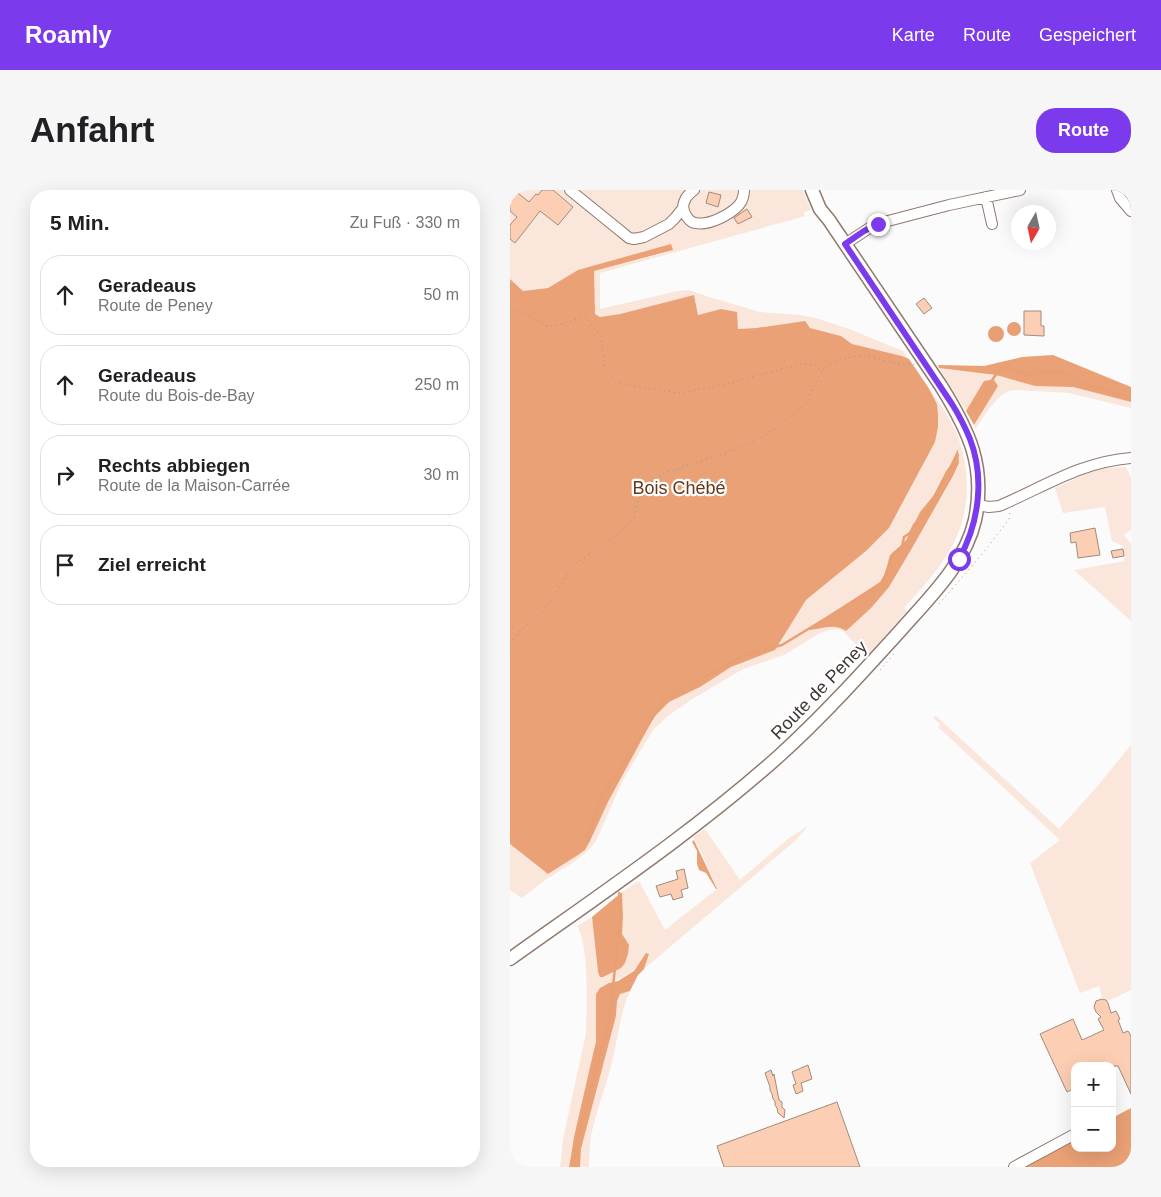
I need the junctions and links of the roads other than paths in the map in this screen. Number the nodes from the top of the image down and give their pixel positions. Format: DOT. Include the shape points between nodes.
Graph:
graph roads {
  1 [pos="570,190"];
  2 [pos="694,190"];
  3 [pos="744,190"];
  4 [pos="812,190"];
  5 [pos="820,190"];
  6 [pos="1020,190"];
  7 [pos="1117,190"];
  8 [pos="986,197"];
  9 [pos="683,208"];
  10 [pos="1131,211"];
  11 [pos="830,220"];
  12 [pos="691,222"];
  13 [pos="669,224"];
  14 [pos="992,224"];
  15 [pos="845,244"];
  16 [pos="1131,458"];
  17 [pos="977,506"];
  18 [pos="510,959"];
  19 [pos="1071,1136"];
  20 [pos="1014,1167"];
  1 -- 13 [label="street" via="632,239 644,237"];
  2 -- 9 [label="street" via="686,198"];
  3 -- 12 [label="street" via="739,205 719,219 704,224"];
  4 -- 11 [label="main road" via="820,209"];
  5 -- 11 [label="main road"];
  6 -- 8 [label="street"];
  7 -- 10 [label="street"];
  8 -- 14 [label="street"];
  8 -- 15 [label="street" via="883,222"];
  9 -- 12 [label="street"];
  9 -- 13 [label="street"];
  11 -- 15 [label="main road, Route de Peney"];
  12 -- 13 [label="street"];
  15 -- 17 [label="main road, Route de Peney" via="962,422 975,457 979,487"];
  16 -- 17 [label="street" via="1080,469 994,507"];
  17 -- 18 [label="main road, Route de Peney" via="969,538 947,576 805,732 754,778 686,831"];
  19 -- 20 [label="street"];
}
